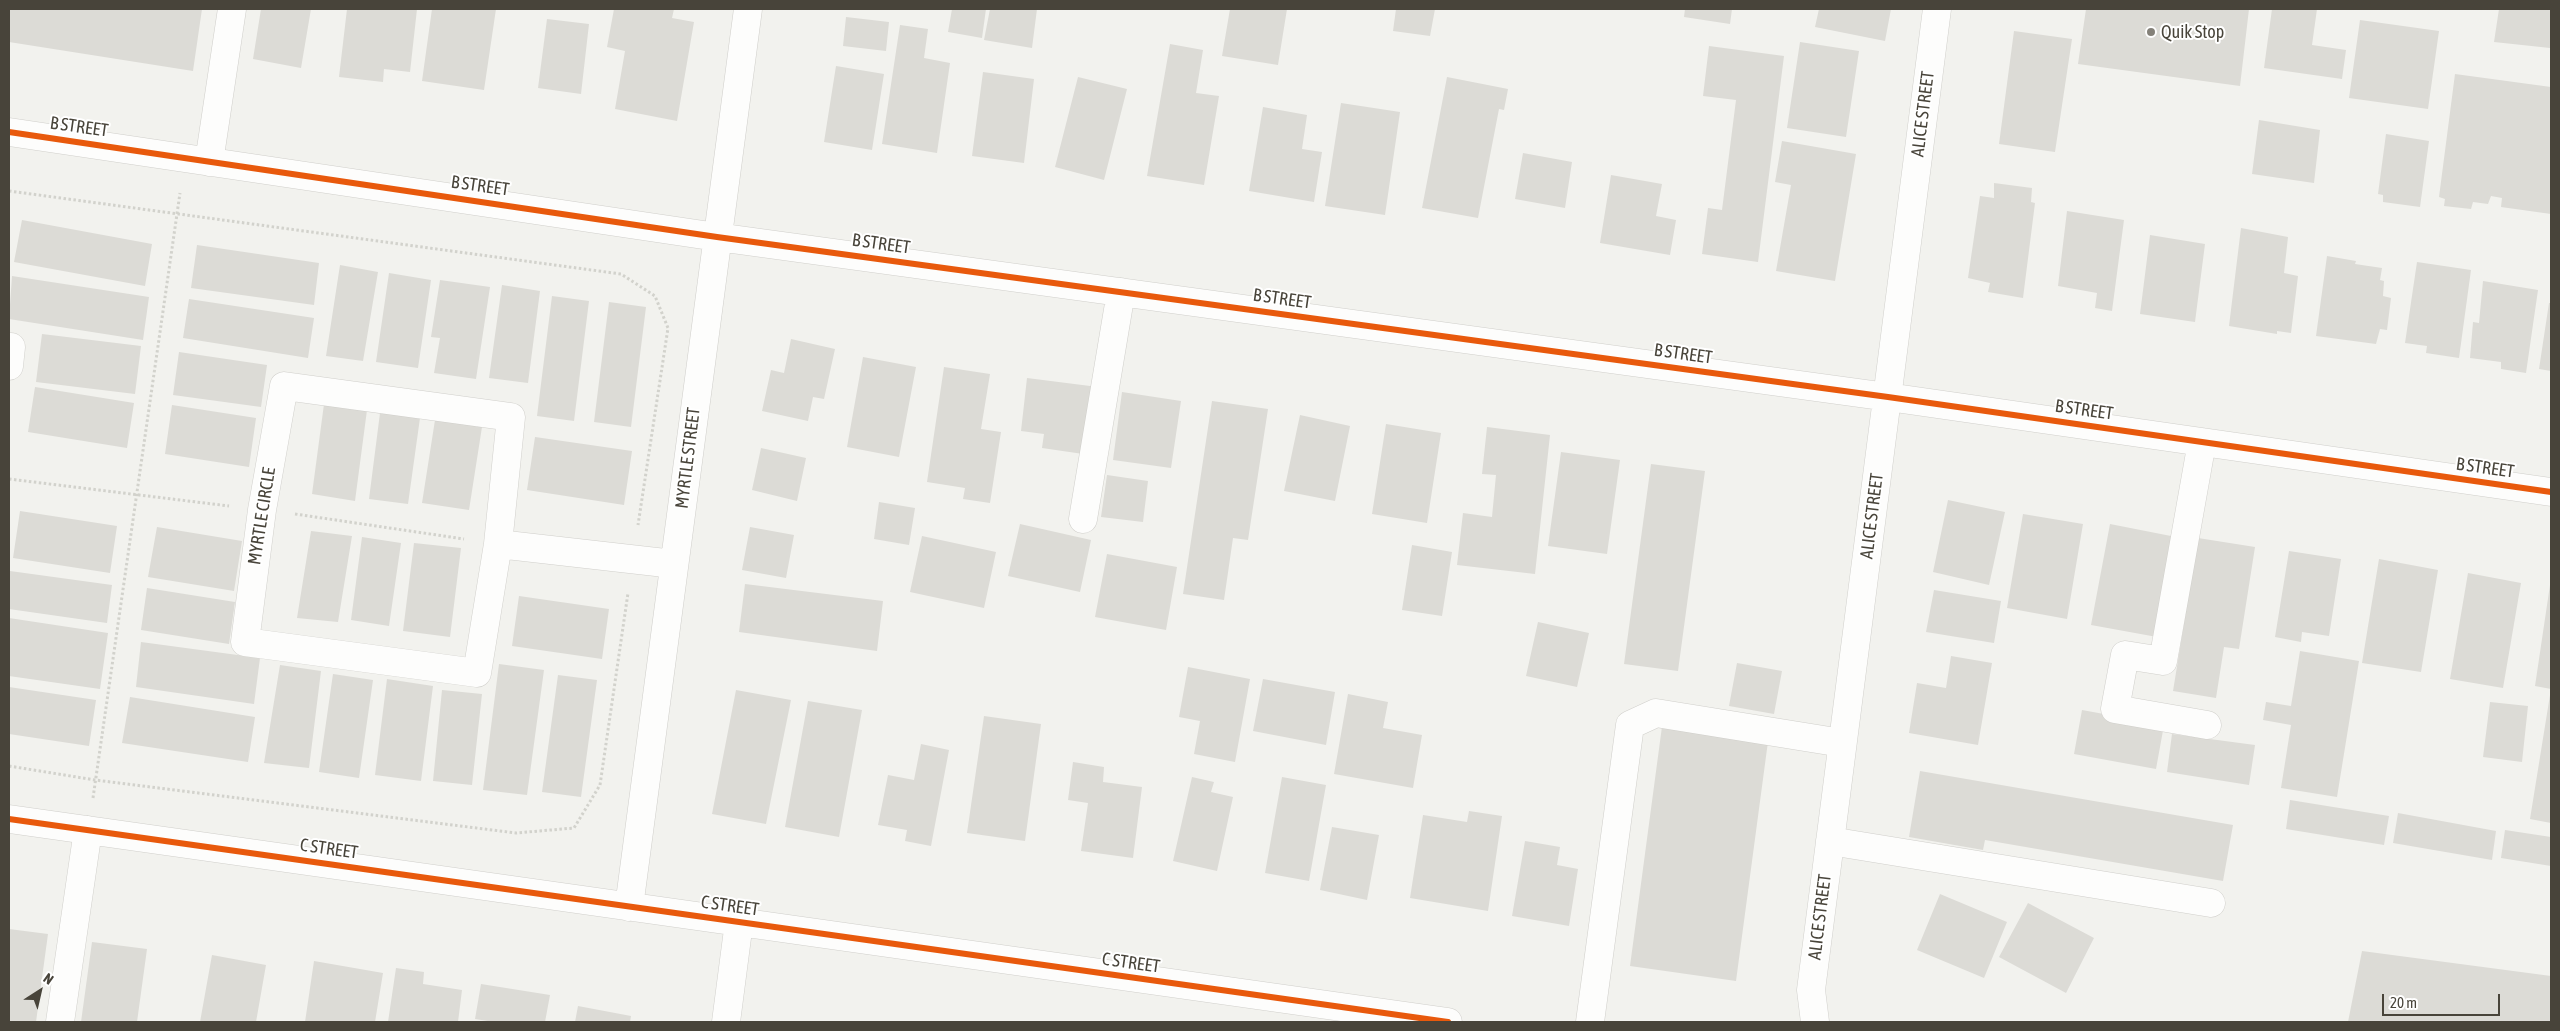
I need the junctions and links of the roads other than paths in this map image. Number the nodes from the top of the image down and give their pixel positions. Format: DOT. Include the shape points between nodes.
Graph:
graph roads {
  1 [pos="232,9"];
  2 [pos="748,9"];
  3 [pos="1937,9"];
  4 [pos="9,132"];
  5 [pos="197,160"];
  6 [pos="717,236"];
  7 [pos="1121,292"];
  8 [pos="9,347"];
  9 [pos="9,366"];
  10 [pos="1888,397"];
  11 [pos="2202,442"];
  12 [pos="2551,492"];
  13 [pos="1083,519"];
  14 [pos="498,544"];
  15 [pos="674,564"];
  16 [pos="2208,725"];
  17 [pos="1842,743"];
  18 [pos="9,819"];
  19 [pos="88,830"];
  20 [pos="1830,841"];
  21 [pos="2211,902"];
  22 [pos="629,907"];
  23 [pos="739,922"];
  24 [pos="1290,1012"];
  25 [pos="60,1022"];
  26 [pos="726,1022"];
  27 [pos="1448,1022"];
  28 [pos="1590,1022"];
  29 [pos="1815,1022"];
  1 -- 5 [label="street"];
  2 -- 6 [label="street, MYRTLE STREET"];
  3 -- 10 [label="street, ALICE STREET"];
  4 -- 5 [label="street, B STREET"];
  5 -- 6 [label="street, B STREET"];
  6 -- 7 [label="street, B STREET"];
  6 -- 15 [label="street, MYRTLE STREET"];
  7 -- 10 [label="street, B STREET"];
  7 -- 13 [label="street"];
  8 -- 9 [label="street"];
  10 -- 11 [label="street, B STREET"];
  10 -- 17 [label="street, ALICE STREET"];
  11 -- 12 [label="street, B STREET"];
  11 -- 16 [label="street" via="2163,661 2125,655 2115,709"];
  14 -- 14 [label="street, MYRTLE CIRCLE" via="511,417 284,386 262,510 245,642 477,673"];
  14 -- 15 [label="street"];
  15 -- 22 [label="street, MYRTLE STREET"];
  17 -- 20 [label="street, ALICE STREET"];
  17 -- 28 [label="street" via="1656,713 1630,725"];
  18 -- 19 [label="street, C STREET"];
  19 -- 22 [label="street, C STREET"];
  19 -- 25 [label="street"];
  20 -- 21 [label="street"];
  20 -- 29 [label="street, ALICE STREET" via="1811,990"];
  22 -- 23 [label="street, C STREET"];
  23 -- 24 [label="street, C STREET"];
  23 -- 26 [label="street"];
  24 -- 27 [label="street, C STREET"];
}
